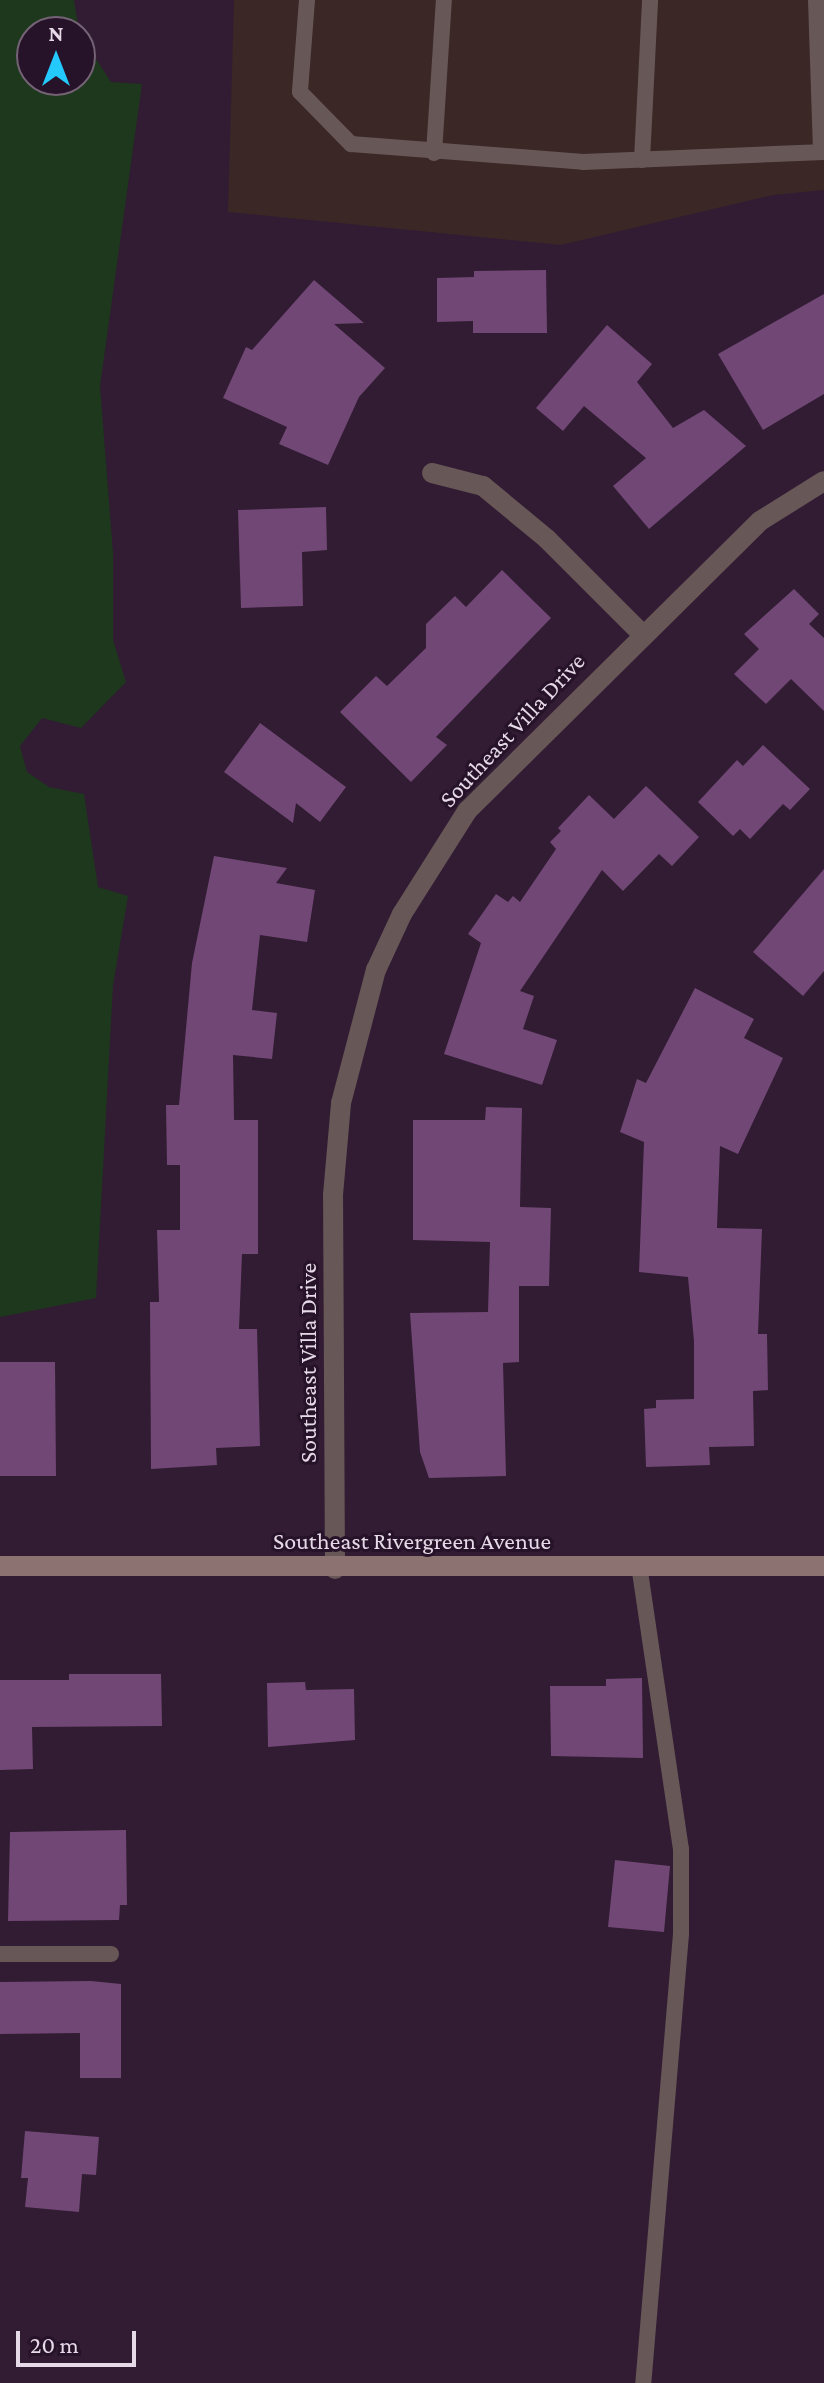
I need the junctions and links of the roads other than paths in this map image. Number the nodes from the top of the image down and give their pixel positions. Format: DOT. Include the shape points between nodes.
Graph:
graph roads {
  1 [pos="307,0"];
  2 [pos="444,0"];
  3 [pos="650,0"];
  4 [pos="816,0"];
  5 [pos="822,152"];
  6 [pos="434,153"];
  7 [pos="642,160"];
  8 [pos="432,473"];
  9 [pos="824,481"];
  10 [pos="641,633"];
  11 [pos="639,1565"];
  12 [pos="0,1566"];
  13 [pos="824,1566"];
  14 [pos="335,1569"];
  15 [pos="0,1954"];
  16 [pos="111,1954"];
  17 [pos="643,2383"];
  1 -- 6 [label="lane" via="300,92 351,144"];
  2 -- 6 [label="lane"];
  3 -- 7 [label="lane"];
  4 -- 5 [label="lane"];
  5 -- 7 [label="lane"];
  6 -- 7 [label="lane"];
  8 -- 10 [label="street" via="483,486 547,539"];
  9 -- 10 [label="street, Southeast Villa Drive" via="760,521"];
  10 -- 14 [label="street, Southeast Villa Drive" via="467,811 432,861 376,970 341,1103 333,1195"];
  11 -- 13 [label="street, Southeast Rivergreen Avenue"];
  11 -- 14 [label="street, Southeast Rivergreen Avenue"];
  11 -- 17 [label="lane" via="681,1849 681,1920"];
  12 -- 14 [label="street, Southeast Rivergreen Avenue"];
  15 -- 16 [label="lane"];
}
